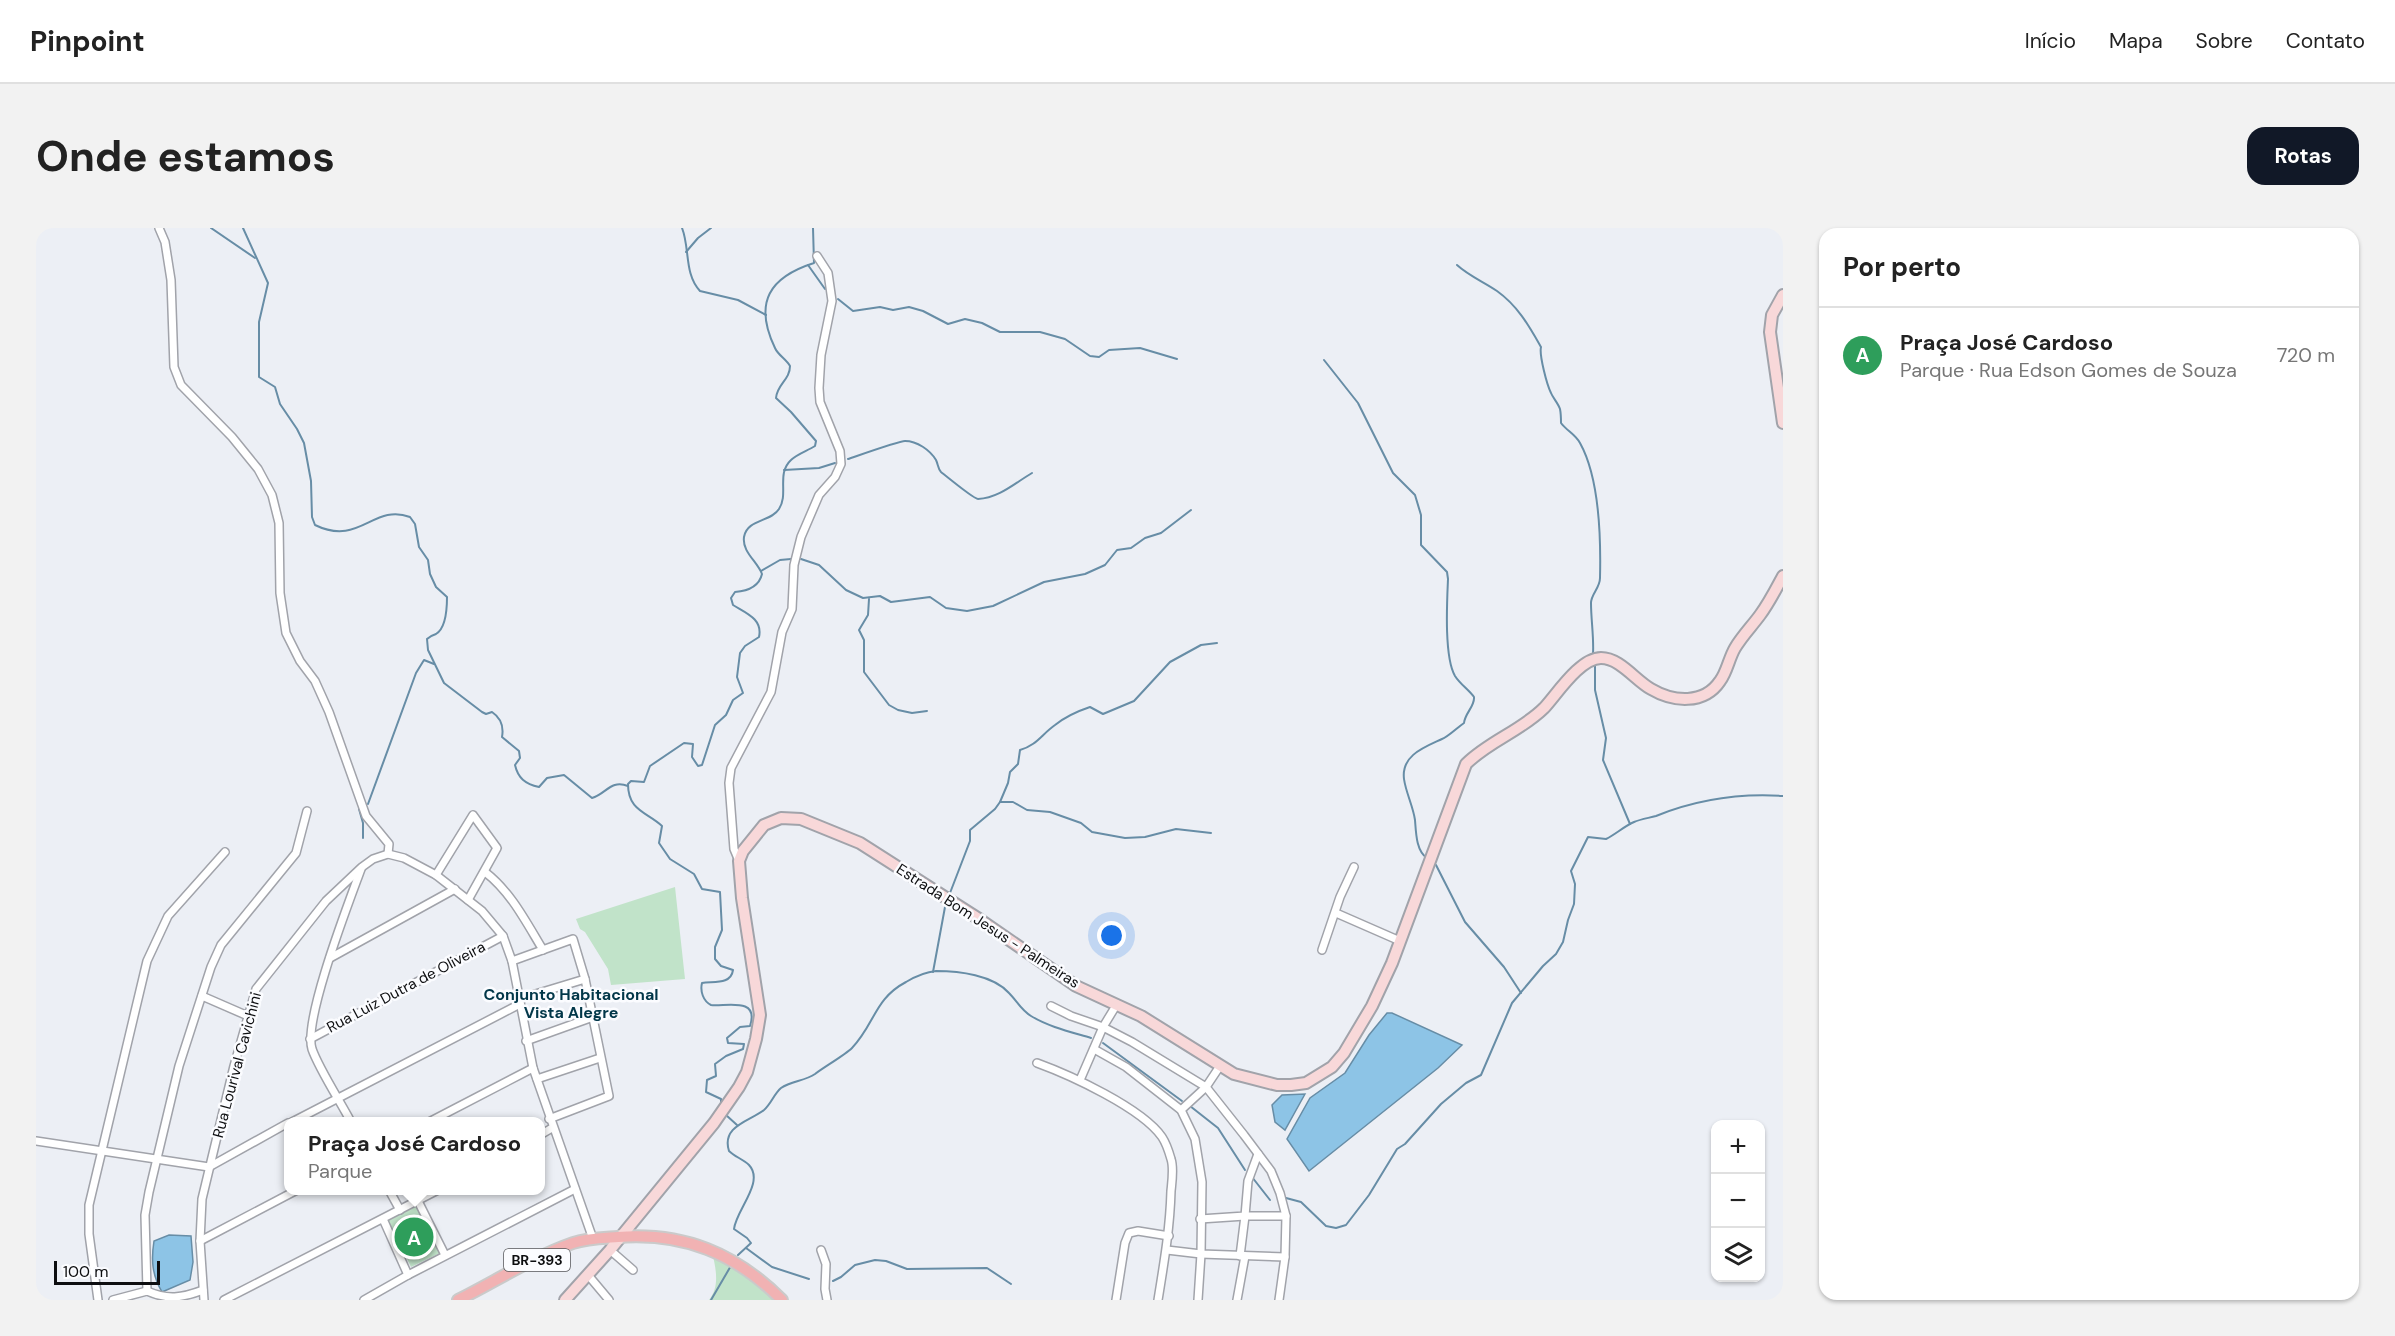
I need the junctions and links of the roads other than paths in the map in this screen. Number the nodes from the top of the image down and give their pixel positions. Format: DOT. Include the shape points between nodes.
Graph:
graph roads {
  1 [pos="159,228"];
  2 [pos="817,255"];
  3 [pos="1783,295"];
  4 [pos="1783,423"];
  5 [pos="1783,576"];
  6 [pos="307,812"];
  7 [pos="225,852"];
  8 [pos="388,854"];
  9 [pos="739,861"];
  10 [pos="362,867"];
  11 [pos="1354,867"];
  12 [pos="485,872"];
  13 [pos="436,875"];
  14 [pos="455,890"];
  15 [pos="468,900"];
  16 [pos="1336,913"];
  17 [pos="503,936"];
  18 [pos="1400,940"];
  19 [pos="543,950"];
  20 [pos="1322,950"];
  21 [pos="330,958"];
  22 [pos="512,961"];
  23 [pos="585,979"];
  24 [pos="201,996"];
  25 [pos="519,1001"];
  26 [pos="1117,1004"];
  27 [pos="1051,1006"];
  28 [pos="248,1016"];
  29 [pos="593,1017"];
  30 [pos="1103,1027"];
  31 [pos="310,1039"];
  32 [pos="526,1041"];
  33 [pos="1094,1049"];
  34 [pos="600,1058"];
  35 [pos="1037,1063"];
  36 [pos="1220,1066"];
  37 [pos="533,1068"];
  38 [pos="537,1078"];
  39 [pos="1080,1080"];
  40 [pos="1206,1088"];
  41 [pos="338,1097"];
  42 [pos="1181,1110"];
  43 [pos="300,1117"];
  44 [pos="348,1117"];
  45 [pos="439,1117"];
  46 [pos="549,1119"];
  47 [pos="284,1125"];
  48 [pos="552,1128"];
  49 [pos="545,1132"];
  50 [pos="36,1141"];
  51 [pos="100,1151"];
  52 [pos="1258,1154"];
  53 [pos="157,1159"];
  54 [pos="209,1167"];
  55 [pos="575,1189"];
  56 [pos="289,1195"];
  57 [pos="391,1195"];
  58 [pos="430,1195"];
  59 [pos="418,1201"];
  60 [pos="400,1210"];
  61 [pos="1245,1216"];
  62 [pos="1286,1216"];
  63 [pos="1200,1219"];
  64 [pos="383,1220"];
  65 [pos="621,1236"];
  66 [pos="1169,1236"];
  67 [pos="593,1239"];
  68 [pos="200,1241"];
  69 [pos="610,1250"];
  70 [pos="821,1250"];
  71 [pos="1167,1250"];
  72 [pos="1201,1254"];
  73 [pos="445,1255"];
  74 [pos="1243,1256"];
  75 [pos="1285,1257"];
  76 [pos="633,1270"];
  77 [pos="408,1275"];
  78 [pos="588,1275"];
  79 [pos="203,1290"];
  80 [pos="147,1291"];
  81 [pos="98,1300"];
  82 [pos="113,1300"];
  83 [pos="204,1300"];
  84 [pos="224,1300"];
  85 [pos="364,1300"];
  86 [pos="458,1300"];
  87 [pos="565,1300"];
  88 [pos="609,1300"];
  89 [pos="782,1300"];
  90 [pos="827,1300"];
  91 [pos="1116,1300"];
  92 [pos="1158,1300"];
  93 [pos="1198,1300"];
  94 [pos="1238,1300"];
  95 [pos="1279,1300"];
  1 -- 8 [label="street" via="171,280 174,367 181,385 252,461 272,495 279,523 280,593 286,633 315,681 366,816 389,844"];
  2 -- 9 [label="street" via="828,273 832,301 821,355 820,402 840,451 841,464 819,495 799,544 792,609 782,632 771,692 731,768 734,849"];
  3 -- 4 [label="main road" via="1772,315 1770,332"];
  5 -- 18 [label="main road, Estrada Bom Jesus - Palmeiras" via="1710,693 1689,699 1663,695 1618,664 1603,658 1591,661 1524,726 1467,764"];
  6 -- 24 [label="street" via="296,853 221,945"];
  7 -- 51 [label="street" via="168,916 147,961"];
  8 -- 10 [label="street, Rua Lourival Cavichini"];
  8 -- 13 [label="street"];
  9 -- 26 [label="main road, Estrada Bom Jesus - Palmeiras" via="764,825 790,818 810,822 860,843 1076,986"];
  9 -- 65 [label="main road" via="759,1015 747,1072 714,1123"];
  10 -- 21 [label="street"];
  10 -- 28 [label="street, Rua Lourival Cavichini" via="326,901 270,969 256,989"];
  11 -- 16 [label="street"];
  12 -- 13 [label="street" via="496,848 473,815"];
  12 -- 15 [label="street"];
  12 -- 19 [label="street" via="514,903"];
  13 -- 14 [label="street"];
  14 -- 15 [label="street"];
  14 -- 21 [label="street"];
  15 -- 17 [label="street"];
  16 -- 18 [label="street"];
  16 -- 20 [label="street"];
  17 -- 22 [label="street"];
  17 -- 31 [label="street, Rua Luiz Dutra de Oliveira"];
  18 -- 36 [label="main road, Estrada Bom Jesus - Palmeiras" via="1372,1006 1344,1053 1320,1076 1306,1083 1277,1085 1246,1078"];
  19 -- 22 [label="street"];
  19 -- 23 [label="street" via="574,940"];
  21 -- 31 [label="street"];
  22 -- 25 [label="street"];
  23 -- 25 [label="street"];
  23 -- 29 [label="street"];
  24 -- 28 [label="street"];
  24 -- 53 [label="street"];
  25 -- 32 [label="street"];
  25 -- 41 [label="street"];
  26 -- 30 [label="street"];
  26 -- 36 [label="main road, Estrada Bom Jesus - Palmeiras"];
  27 -- 30 [label="street"];
  28 -- 54 [label="street, Rua Lourival Cavichini"];
  29 -- 32 [label="street"];
  29 -- 34 [label="street"];
  30 -- 33 [label="street"];
  30 -- 40 [label="street"];
  31 -- 41 [label="street"];
  32 -- 37 [label="street"];
  33 -- 39 [label="street"];
  33 -- 42 [label="street"];
  34 -- 38 [label="street"];
  34 -- 46 [label="street" via="609,1096"];
  35 -- 39 [label="street"];
  36 -- 40 [label="street"];
  37 -- 38 [label="street"];
  37 -- 45 [label="street"];
  38 -- 46 [label="street"];
  39 -- 66 [label="street" via="1136,1114 1162,1137 1172,1160"];
  40 -- 42 [label="street"];
  40 -- 52 [label="street"];
  41 -- 43 [label="street"];
  41 -- 44 [label="street"];
  42 -- 63 [label="street" via="1198,1154 1202,1182"];
  46 -- 48 [label="street"];
  47 -- 54 [label="street"];
  48 -- 49 [label="street"];
  48 -- 55 [label="street"];
  50 -- 51 [label="street"];
  51 -- 53 [label="street"];
  51 -- 81 [label="street" via="89,1205"];
  52 -- 61 [label="street" via="1248,1181"];
  52 -- 62 [label="street" via="1271,1171"];
  53 -- 54 [label="street"];
  53 -- 80 [label="street" via="145,1215"];
  54 -- 68 [label="street, Rua Lourival Cavichini" via="202,1199"];
  55 -- 67 [label="street"];
  55 -- 73 [label="street"];
  56 -- 68 [label="street"];
  57 -- 60 [label="street"];
  58 -- 59 [label="street"];
  59 -- 60 [label="street"];
  59 -- 73 [label="street"];
  60 -- 64 [label="street"];
  61 -- 62 [label="street"];
  61 -- 63 [label="street"];
  61 -- 74 [label="street"];
  62 -- 75 [label="street"];
  63 -- 72 [label="street"];
  64 -- 77 [label="street"];
  64 -- 84 [label="street"];
  65 -- 67 [label="main road, BR-393"];
  65 -- 69 [label="main road"];
  65 -- 89 [label="main road" via="665,1237 727,1257 754,1274"];
  66 -- 71 [label="street"];
  66 -- 91 [label="street" via="1129,1233"];
  67 -- 86 [label="main road, BR-393" via="559,1248"];
  68 -- 79 [label="street, Rua Lourival Cavichini"];
  69 -- 76 [label="street"];
  69 -- 78 [label="main road"];
  70 -- 90 [label="street" via="826,1264"];
  71 -- 72 [label="street"];
  71 -- 92 [label="street"];
  72 -- 74 [label="street"];
  72 -- 93 [label="street"];
  73 -- 77 [label="street"];
  74 -- 75 [label="street"];
  74 -- 94 [label="street"];
  75 -- 95 [label="street"];
  77 -- 85 [label="street"];
  78 -- 87 [label="main road"];
  78 -- 88 [label="street"];
  79 -- 80 [label="street" via="177,1300 158,1298"];
  79 -- 83 [label="street, Rua Lourival Cavichini"];
  80 -- 82 [label="street"];
}
